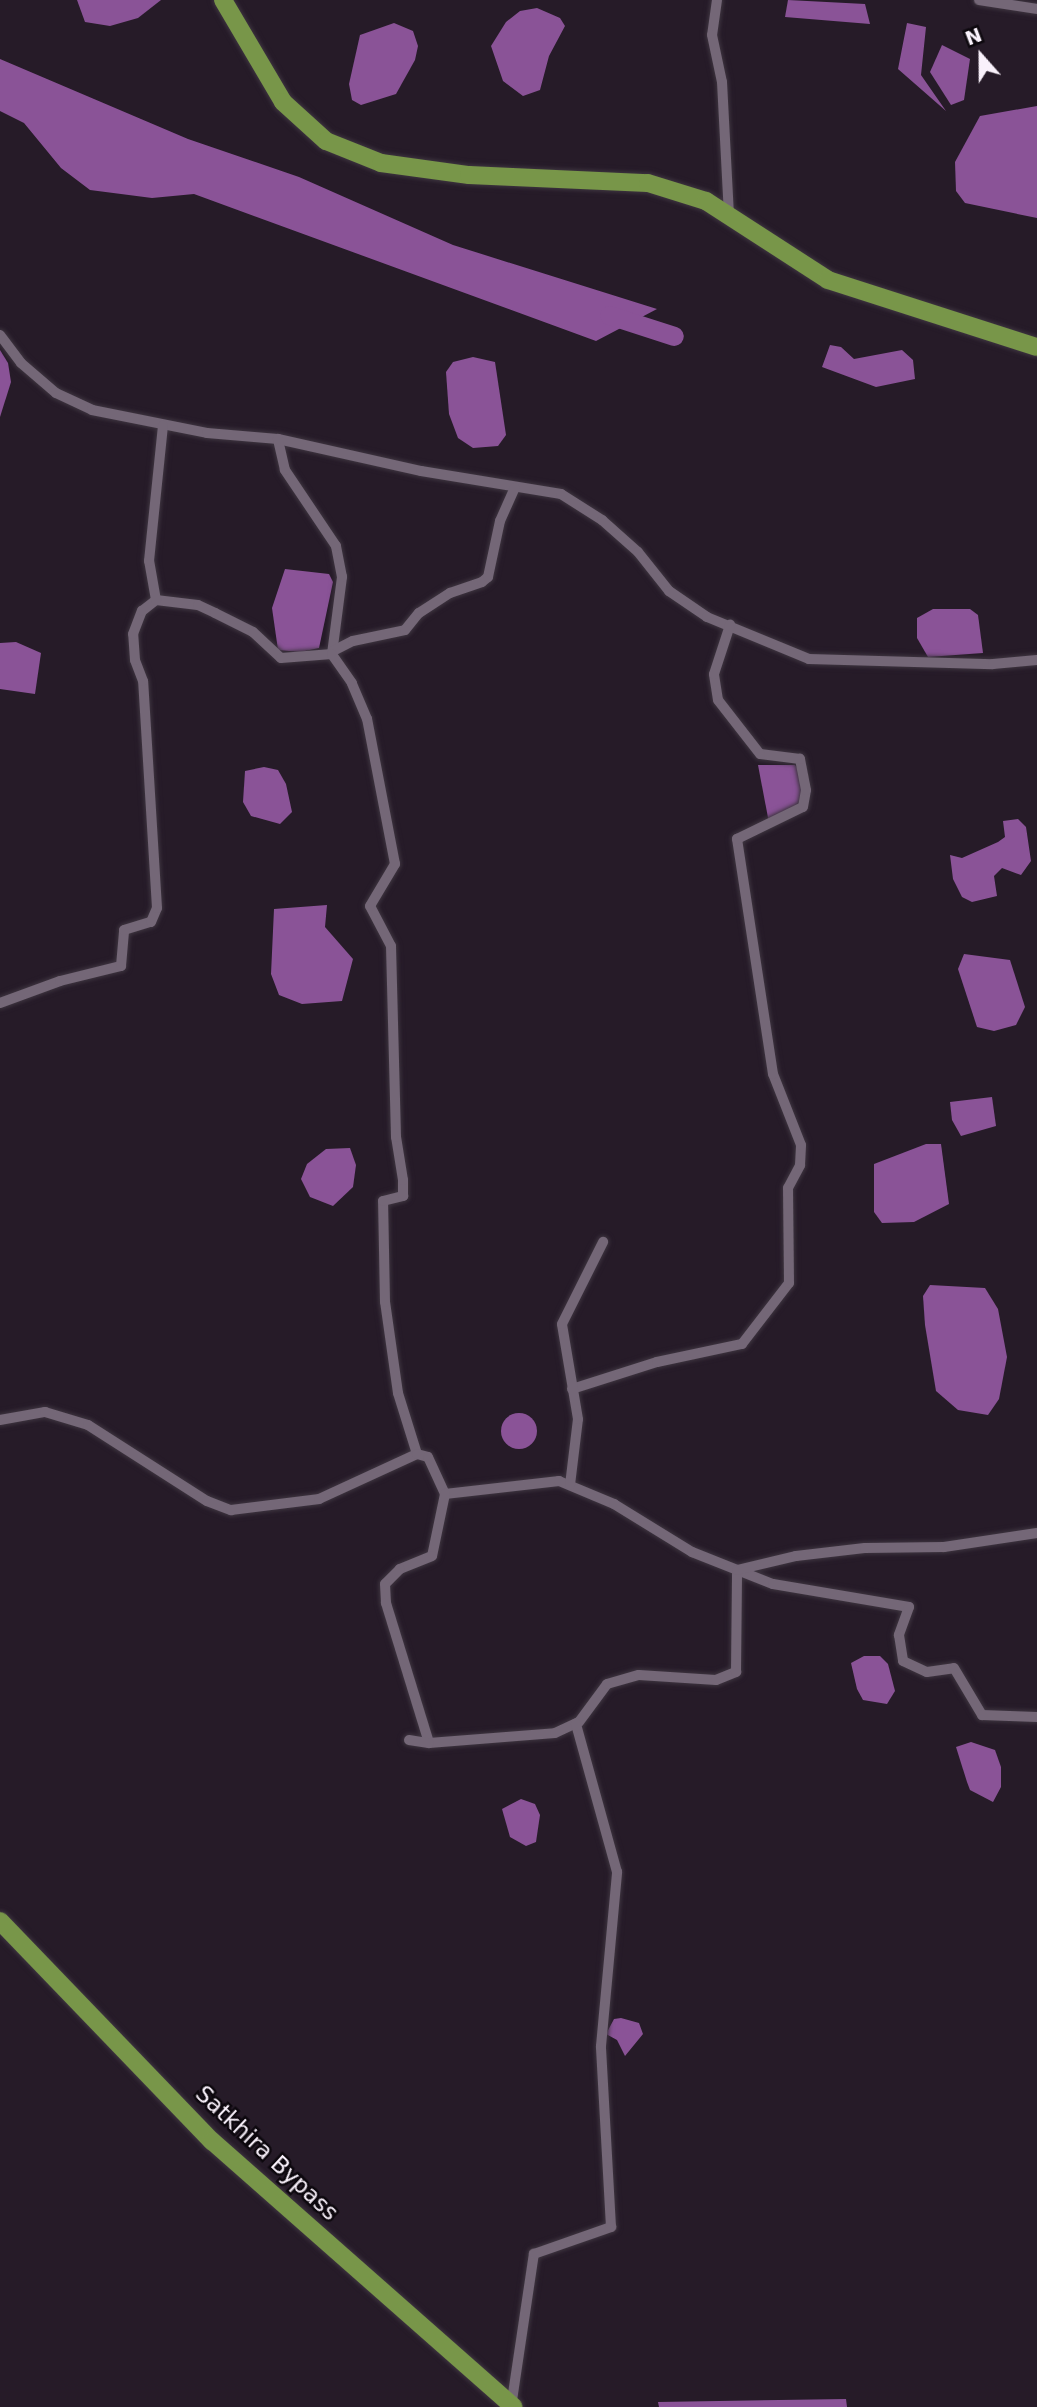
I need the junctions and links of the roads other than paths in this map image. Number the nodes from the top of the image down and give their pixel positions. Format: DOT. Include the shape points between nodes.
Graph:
graph roads {
  1 [pos="223,0"];
  2 [pos="716,0"];
  3 [pos="979,0"];
  4 [pos="1037,9"];
  5 [pos="729,215"];
  6 [pos="0,335"];
  7 [pos="1037,347"];
  8 [pos="163,426"];
  9 [pos="278,439"];
  10 [pos="515,488"];
  11 [pos="156,600"];
  12 [pos="730,625"];
  13 [pos="332,652"];
  14 [pos="1037,660"];
  15 [pos="0,1003"];
  16 [pos="603,1242"];
  17 [pos="572,1389"];
  18 [pos="0,1420"];
  19 [pos="417,1454"];
  20 [pos="570,1485"];
  21 [pos="445,1494"];
  22 [pos="1037,1533"];
  23 [pos="737,1570"];
  24 [pos="1037,1717"];
  25 [pos="576,1724"];
  26 [pos="409,1740"];
  27 [pos="429,1743"];
  28 [pos="0,1921"];
  29 [pos="512,2406"];
  1 -- 5 [label="highway" via="283,102 326,141 381,163 469,175 648,183 706,201"];
  2 -- 5 [label="street" via="712,35 722,82"];
  3 -- 4 [label="street"];
  5 -- 7 [label="highway" via="828,280"];
  6 -- 8 [label="street" via="21,363 56,393 92,410"];
  8 -- 9 [label="street"];
  8 -- 11 [label="street" via="149,561"];
  9 -- 10 [label="street"];
  9 -- 13 [label="street" via="285,470 336,546 342,577"];
  10 -- 12 [label="street" via="561,494 571,500 638,552 669,591 707,617"];
  10 -- 13 [label="street" via="499,522 488,577 450,593 405,630 354,641"];
  11 -- 13 [label="street" via="215,613 253,632 281,658"];
  11 -- 15 [label="street" via="142,611 133,634 143,681 157,908 151,922 124,930 121,966"];
  12 -- 14 [label="street" via="809,659 993,664"];
  12 -- 17 [label="street" via="713,674 718,700 760,754 800,759 806,790 803,807 737,839 773,1074 801,1145 800,1165 788,1188 789,1283 742,1344 657,1362"];
  13 -- 19 [label="street" via="367,719 395,864 370,906 391,946 396,1137 402,1180 402,1196 383,1201 385,1302 398,1393"];
  16 -- 17 [label="street" via="562,1324"];
  17 -- 20 [label="street" via="578,1419"];
  18 -- 19 [label="street" via="45,1412 88,1425 207,1501 231,1510 319,1499"];
  19 -- 21 [label="street" via="428,1457"];
  20 -- 21 [label="street" via="559,1481"];
  20 -- 23 [label="street" via="614,1504 692,1552"];
  21 -- 27 [label="street" via="432,1556 400,1569 385,1584 386,1603"];
  22 -- 23 [label="street" via="944,1547 865,1548 796,1556"];
  23 -- 24 [label="street" via="773,1584 909,1607 899,1635 903,1661 927,1672 954,1668 982,1715"];
  23 -- 25 [label="street" via="736,1672 716,1680 639,1675 607,1684"];
  25 -- 27 [label="street" via="555,1733"];
  25 -- 29 [label="street" via="617,1872 601,2046 611,2227 534,2254"];
  26 -- 27 [label="street"];
  28 -- 29 [label="highway, Satkhira Bypass" via="212,2141"];
}
